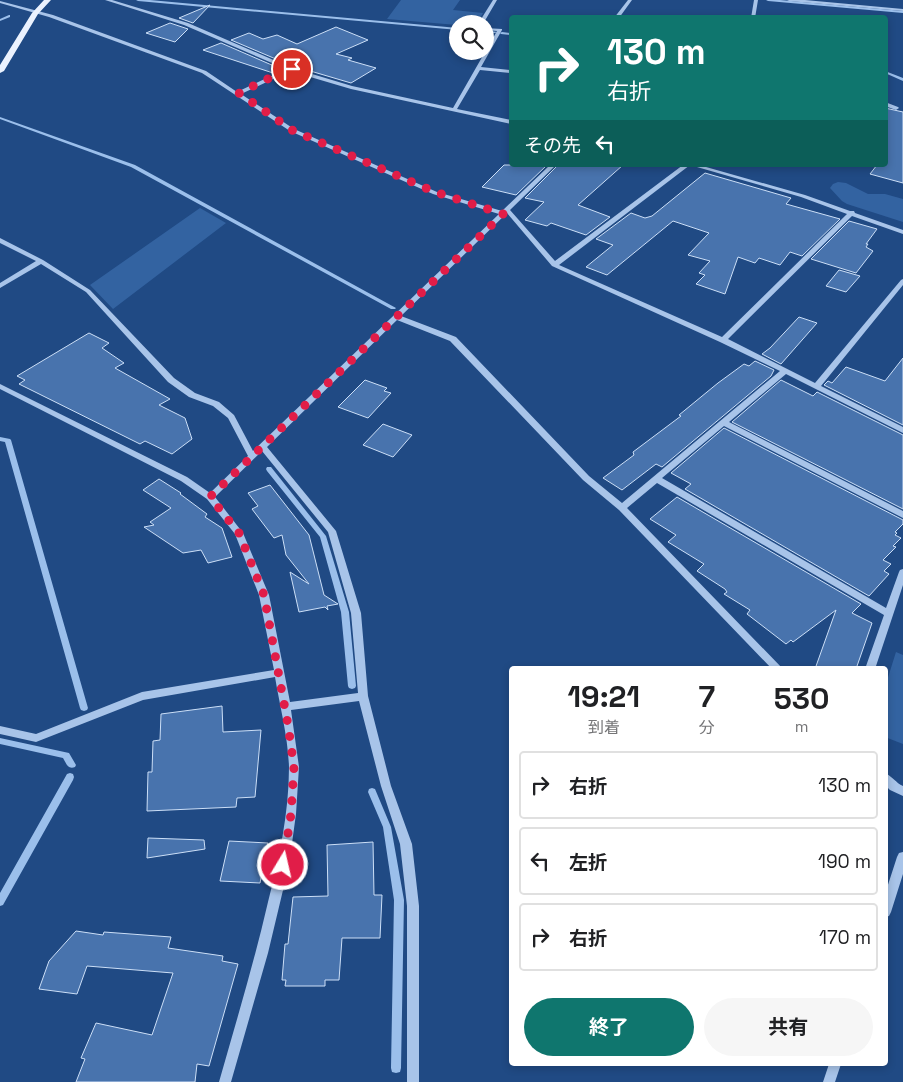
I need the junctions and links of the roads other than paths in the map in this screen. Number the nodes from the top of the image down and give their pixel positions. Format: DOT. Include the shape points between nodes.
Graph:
graph roads {
  1 [pos="48,0"];
  2 [pos="108,0"];
  3 [pos="495,0"];
  4 [pos="630,0"];
  5 [pos="756,0"];
  6 [pos="789,0"];
  7 [pos="0,2"];
  8 [pos="903,10"];
  9 [pos="35,13"];
  10 [pos="486,15"];
  11 [pos="618,15"];
  12 [pos="754,15"];
  13 [pos="494,30"];
  14 [pos="494,40"];
  15 [pos="483,60"];
  16 [pos="290,68"];
  17 [pos="478,68"];
  18 [pos="0,70"];
  19 [pos="509,72"];
  20 [pos="239,93"];
  21 [pos="888,105"];
  22 [pos="896,108"];
  23 [pos="454,110"];
  24 [pos="509,122"];
  25 [pos="551,167"];
  26 [pos="684,167"];
  27 [pos="699,167"];
  28 [pos="505,212"];
  29 [pos="852,212"];
  30 [pos="903,232"];
  31 [pos="0,240"];
  32 [pos="41,261"];
  33 [pos="554,265"];
  34 [pos="903,281"];
  35 [pos="0,286"];
  36 [pos="396,317"];
  37 [pos="723,340"];
  38 [pos="785,372"];
  39 [pos="0,386"];
  40 [pos="816,387"];
  41 [pos="724,423"];
  42 [pos="903,430"];
  43 [pos="262,446"];
  44 [pos="252,456"];
  45 [pos="657,479"];
  46 [pos="210,497"];
  47 [pos="622,508"];
  48 [pos="903,516"];
  49 [pos="903,572"];
  50 [pos="889,614"];
  51 [pos="775,666"];
  52 [pos="871,666"];
  53 [pos="278,673"];
  54 [pos="363,696"];
  55 [pos="285,707"];
  56 [pos="0,730"];
  57 [pos="888,781"];
  58 [pos="903,791"];
  59 [pos="903,857"];
  60 [pos="888,903"];
  61 [pos="834,1066"];
  62 [pos="225,1082"];
  63 [pos="413,1082"];
  64 [pos="829,1082"];
  1 -- 9 [label="main road"];
  2 -- 16 [label="street" via="186,24"];
  3 -- 10 [label="street"];
  4 -- 11 [label="street"];
  5 -- 12 [label="street"];
  6 -- 8 [label="street"];
  7 -- 9 [label="street"];
  9 -- 18 [label="main road"];
  9 -- 20 [label="street" via="204,72"];
  13 -- 14 [label="street" via="500,30"];
  15 -- 17 [label="street"];
  16 -- 20 [label="street"];
  16 -- 23 [label="street" via="351,87"];
  17 -- 19 [label="street"];
  17 -- 23 [label="street"];
  20 -- 28 [label="street" via="292,130 435,192"];
  21 -- 22 [label="street"];
  23 -- 24 [label="street"];
  25 -- 28 [label="street"];
  26 -- 33 [label="street"];
  27 -- 29 [label="street"];
  28 -- 33 [label="street"];
  28 -- 36 [label="street"];
  29 -- 30 [label="street"];
  29 -- 37 [label="street"];
  31 -- 32 [label="street"];
  32 -- 35 [label="street"];
  32 -- 44 [label="street" via="88,291 171,380 192,395 216,404 231,416"];
  33 -- 37 [label="street"];
  34 -- 40 [label="street"];
  36 -- 43 [label="street"];
  36 -- 47 [label="street" via="453,340 586,478"];
  37 -- 38 [label="street"];
  38 -- 40 [label="street"];
  38 -- 41 [label="street"];
  39 -- 46 [label="street" via="184,478"];
  40 -- 42 [label="street"];
  41 -- 45 [label="street"];
  41 -- 48 [label="street"];
  43 -- 44 [label="street"];
  43 -- 54 [label="street" via="332,531 356,612"];
  44 -- 46 [label="street"];
  45 -- 47 [label="street"];
  45 -- 50 [label="street"];
  46 -- 53 [label="street" via="239,533 264,595"];
  47 -- 51 [label="street"];
  49 -- 50 [label="street"];
  50 -- 52 [label="street"];
  53 -- 55 [label="street"];
  53 -- 56 [label="street" via="142,696 36,738"];
  54 -- 55 [label="street"];
  54 -- 63 [label="street" via="386,786 406,844 413,906"];
  55 -- 62 [label="street" via="294,767 283,865"];
  57 -- 58 [label="street"];
  59 -- 60 [label="street"];
  61 -- 64 [label="street"];
}
